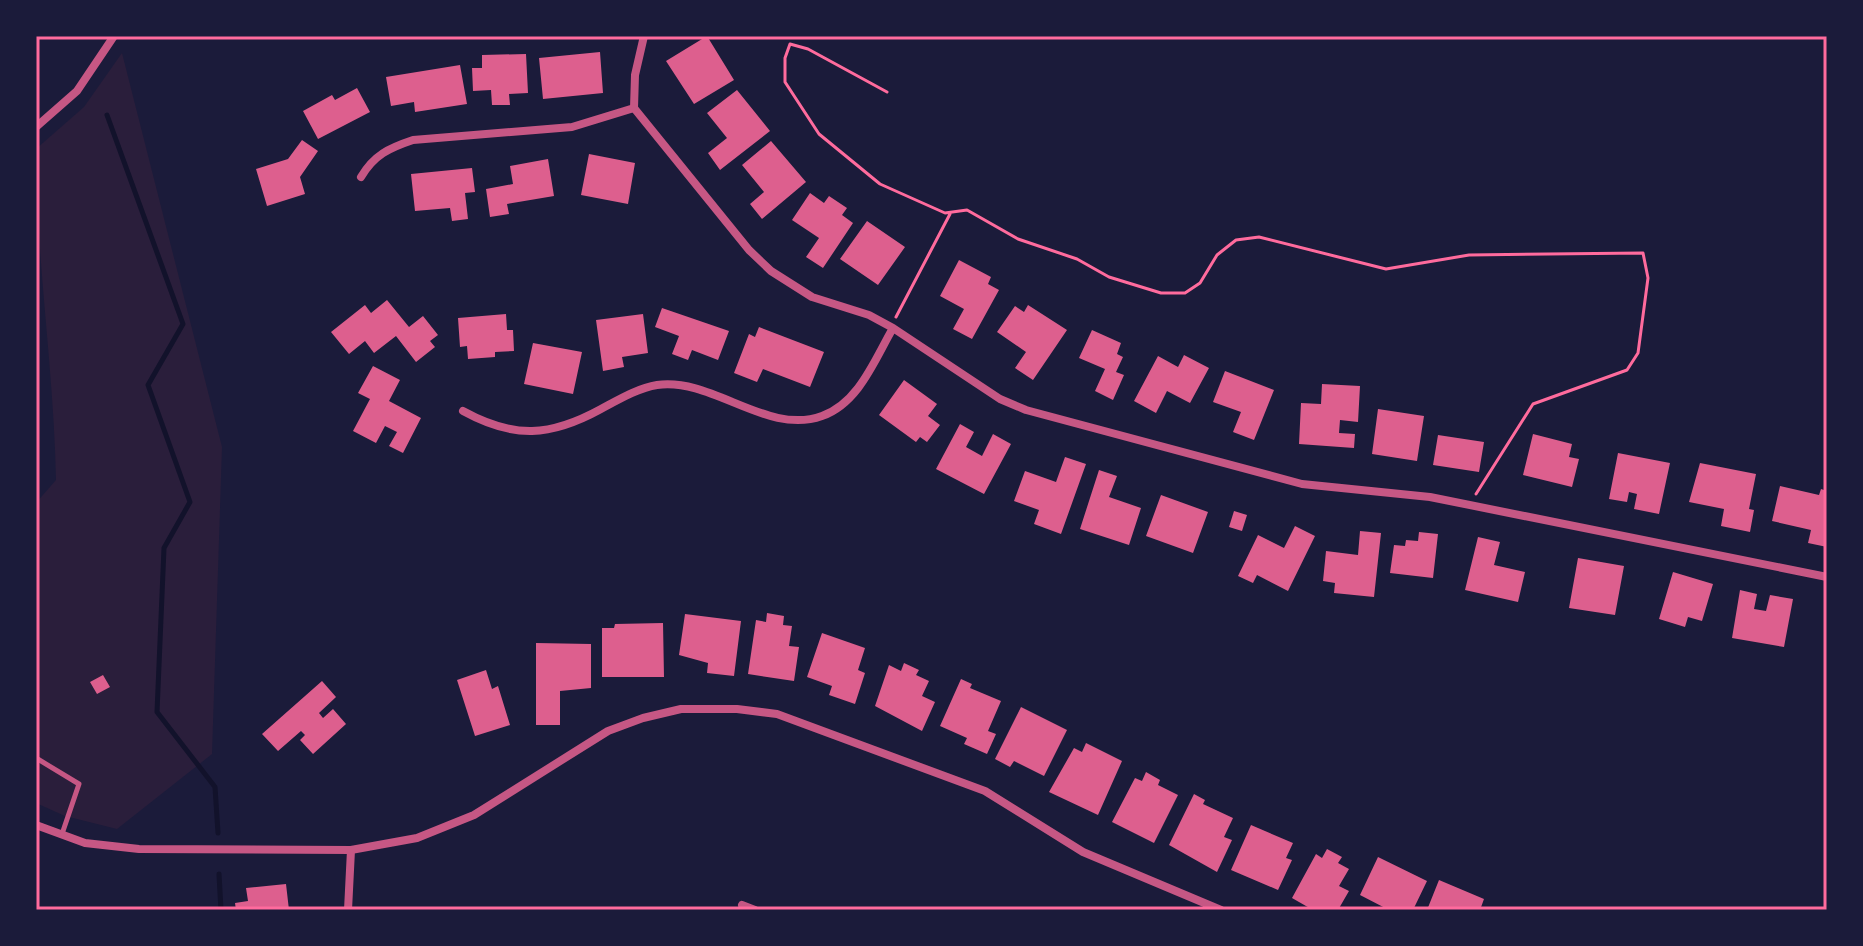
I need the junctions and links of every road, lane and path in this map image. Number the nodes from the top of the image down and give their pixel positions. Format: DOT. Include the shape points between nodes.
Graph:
graph roads {
  1 [pos="114,36"];
  2 [pos="644,36"];
  3 [pos="887,92"];
  4 [pos="634,108"];
  5 [pos="36,127"];
  6 [pos="361,177"];
  7 [pos="950,214"];
  8 [pos="894,323"];
  9 [pos="463,411"];
  10 [pos="1476,494"];
  11 [pos="1827,577"];
  12 [pos="36,758"];
  13 [pos="36,825"];
  14 [pos="62,834"];
  15 [pos="351,850"];
  16 [pos="742,905"];
  17 [pos="348,910"];
  18 [pos="755,910"];
  19 [pos="1221,910"];
  1 -- 5 [label="street" via="77,91"];
  2 -- 4 [label="street"];
  3 -- 7 [label="path" via="790,44 785,82 819,134 880,184"];
  4 -- 6 [label="street" via="572,127 413,140 371,161"];
  4 -- 8 [label="street" via="771,271 812,297"];
  7 -- 8 [label="path"];
  7 -- 10 [label="path" via="967,210 1018,239 1161,293 1185,293 1236,240 1259,237 1386,269 1469,255 1643,253 1648,278 1638,353 1627,370 1533,404"];
  8 -- 9 [label="street" via="861,385 840,408 803,421 685,385 656,385 549,430 516,433"];
  8 -- 11 [label="street" via="1000,399 1026,410 1286,480 1430,497"];
  12 -- 14 [label="lane" via="79,784"];
  13 -- 14 [label="street"];
  14 -- 15 [label="street" via="85,843 188,852"];
  15 -- 17 [label="street"];
  15 -- 19 [label="street" via="417,838 474,815 608,731 643,718 681,709 737,709 777,714 985,791 1083,852"];
  16 -- 18 [label="street"];
}
